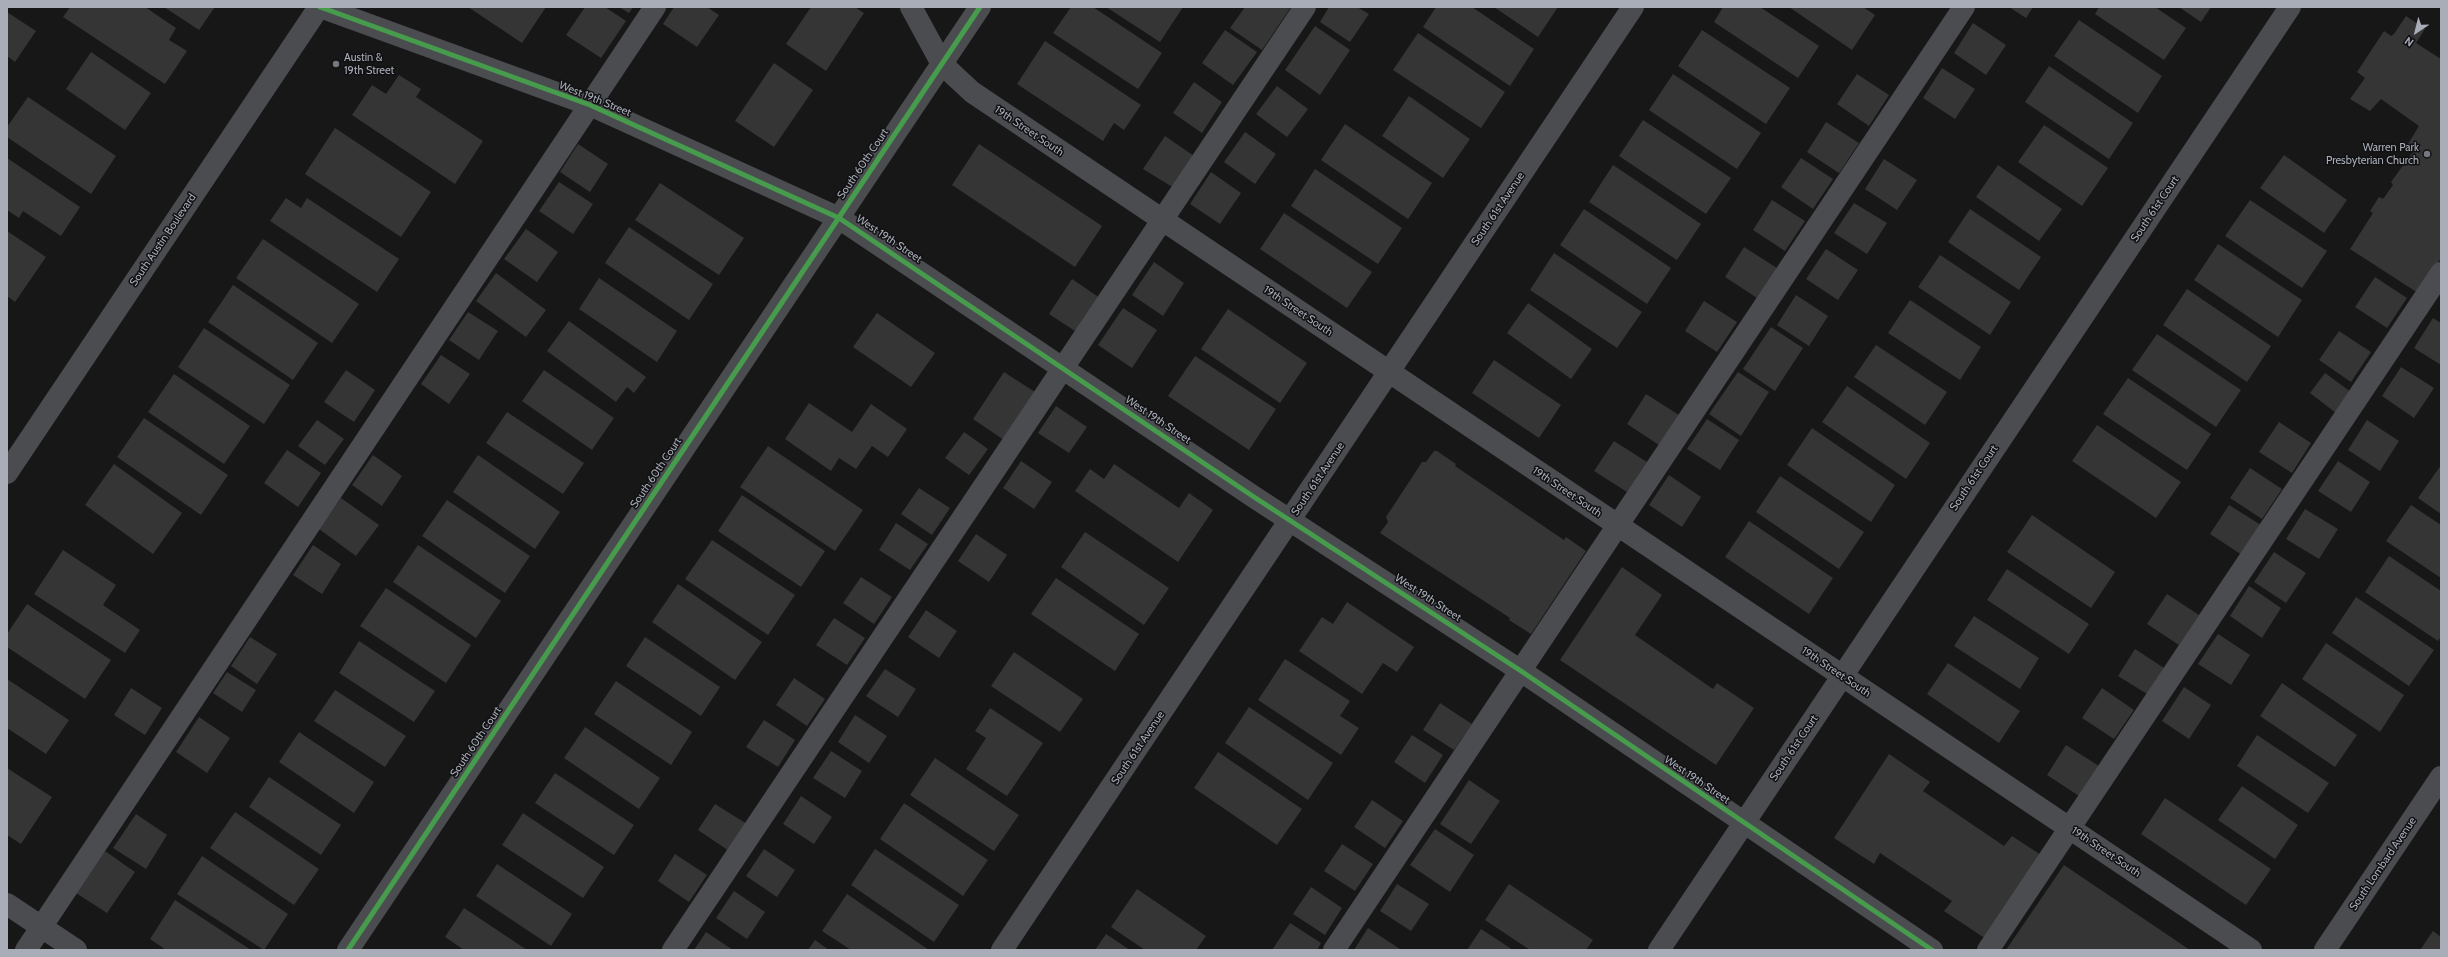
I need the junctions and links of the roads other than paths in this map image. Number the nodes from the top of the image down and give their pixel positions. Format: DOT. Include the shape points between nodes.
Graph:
graph roads {
  1 [pos="319,7"];
  2 [pos="655,7"];
  3 [pos="912,7"];
  4 [pos="980,7"];
  5 [pos="1304,7"];
  6 [pos="1633,7"];
  7 [pos="1964,7"];
  8 [pos="2290,7"];
  9 [pos="942,64"];
  10 [pos="590,105"];
  11 [pos="839,218"];
  12 [pos="1162,220"];
  13 [pos="2441,273"];
  14 [pos="1063,368"];
  15 [pos="1389,372"];
  16 [pos="7,473"];
  17 [pos="1290,520"];
  18 [pos="1618,526"];
  19 [pos="1521,671"];
  20 [pos="1842,676"];
  21 [pos="2441,777"];
  22 [pos="1743,824"];
  23 [pos="2070,828"];
  24 [pos="7,904"];
  25 [pos="41,926"];
  26 [pos="26,950"];
  27 [pos="76,950"];
  28 [pos="348,950"];
  29 [pos="673,950"];
  30 [pos="1002,950"];
  31 [pos="1334,950"];
  32 [pos="1659,950"];
  33 [pos="1932,950"];
  34 [pos="1988,950"];
  35 [pos="2251,950"];
  36 [pos="2325,950"];
  1 -- 10 [label="street, West 19th Street"];
  1 -- 16 [label="street, South Austin Boulevard"];
  2 -- 10 [label="street"];
  3 -- 9 [label="street, 19th Street South"];
  4 -- 9 [label="street, South 60th Court"];
  5 -- 12 [label="street"];
  6 -- 15 [label="street, South 61st Avenue"];
  7 -- 18 [label="street"];
  8 -- 20 [label="street, South 61st Court"];
  9 -- 11 [label="street, South 60th Court"];
  9 -- 12 [label="street, 19th Street South" via="972,92"];
  10 -- 11 [label="street, West 19th Street"];
  10 -- 25 [label="street"];
  11 -- 14 [label="street, West 19th Street"];
  11 -- 28 [label="street, South 60th Court"];
  12 -- 14 [label="street"];
  12 -- 15 [label="street, 19th Street South"];
  13 -- 23 [label="street"];
  14 -- 17 [label="street, West 19th Street"];
  14 -- 29 [label="street"];
  15 -- 17 [label="street, South 61st Avenue"];
  15 -- 18 [label="street, 19th Street South"];
  17 -- 19 [label="street, West 19th Street"];
  17 -- 30 [label="street, South 61st Avenue"];
  18 -- 19 [label="street"];
  18 -- 20 [label="street, 19th Street South"];
  19 -- 22 [label="street, West 19th Street"];
  19 -- 31 [label="street"];
  20 -- 22 [label="street, South 61st Court"];
  20 -- 23 [label="street, 19th Street South"];
  21 -- 36 [label="street, South Lombard Avenue"];
  22 -- 32 [label="street, South 61st Court"];
  22 -- 33 [label="street, West 19th Street"];
  23 -- 34 [label="street"];
  23 -- 35 [label="street, 19th Street South"];
  24 -- 25 [label="street"];
  25 -- 26 [label="street"];
  25 -- 27 [label="street"];
}
